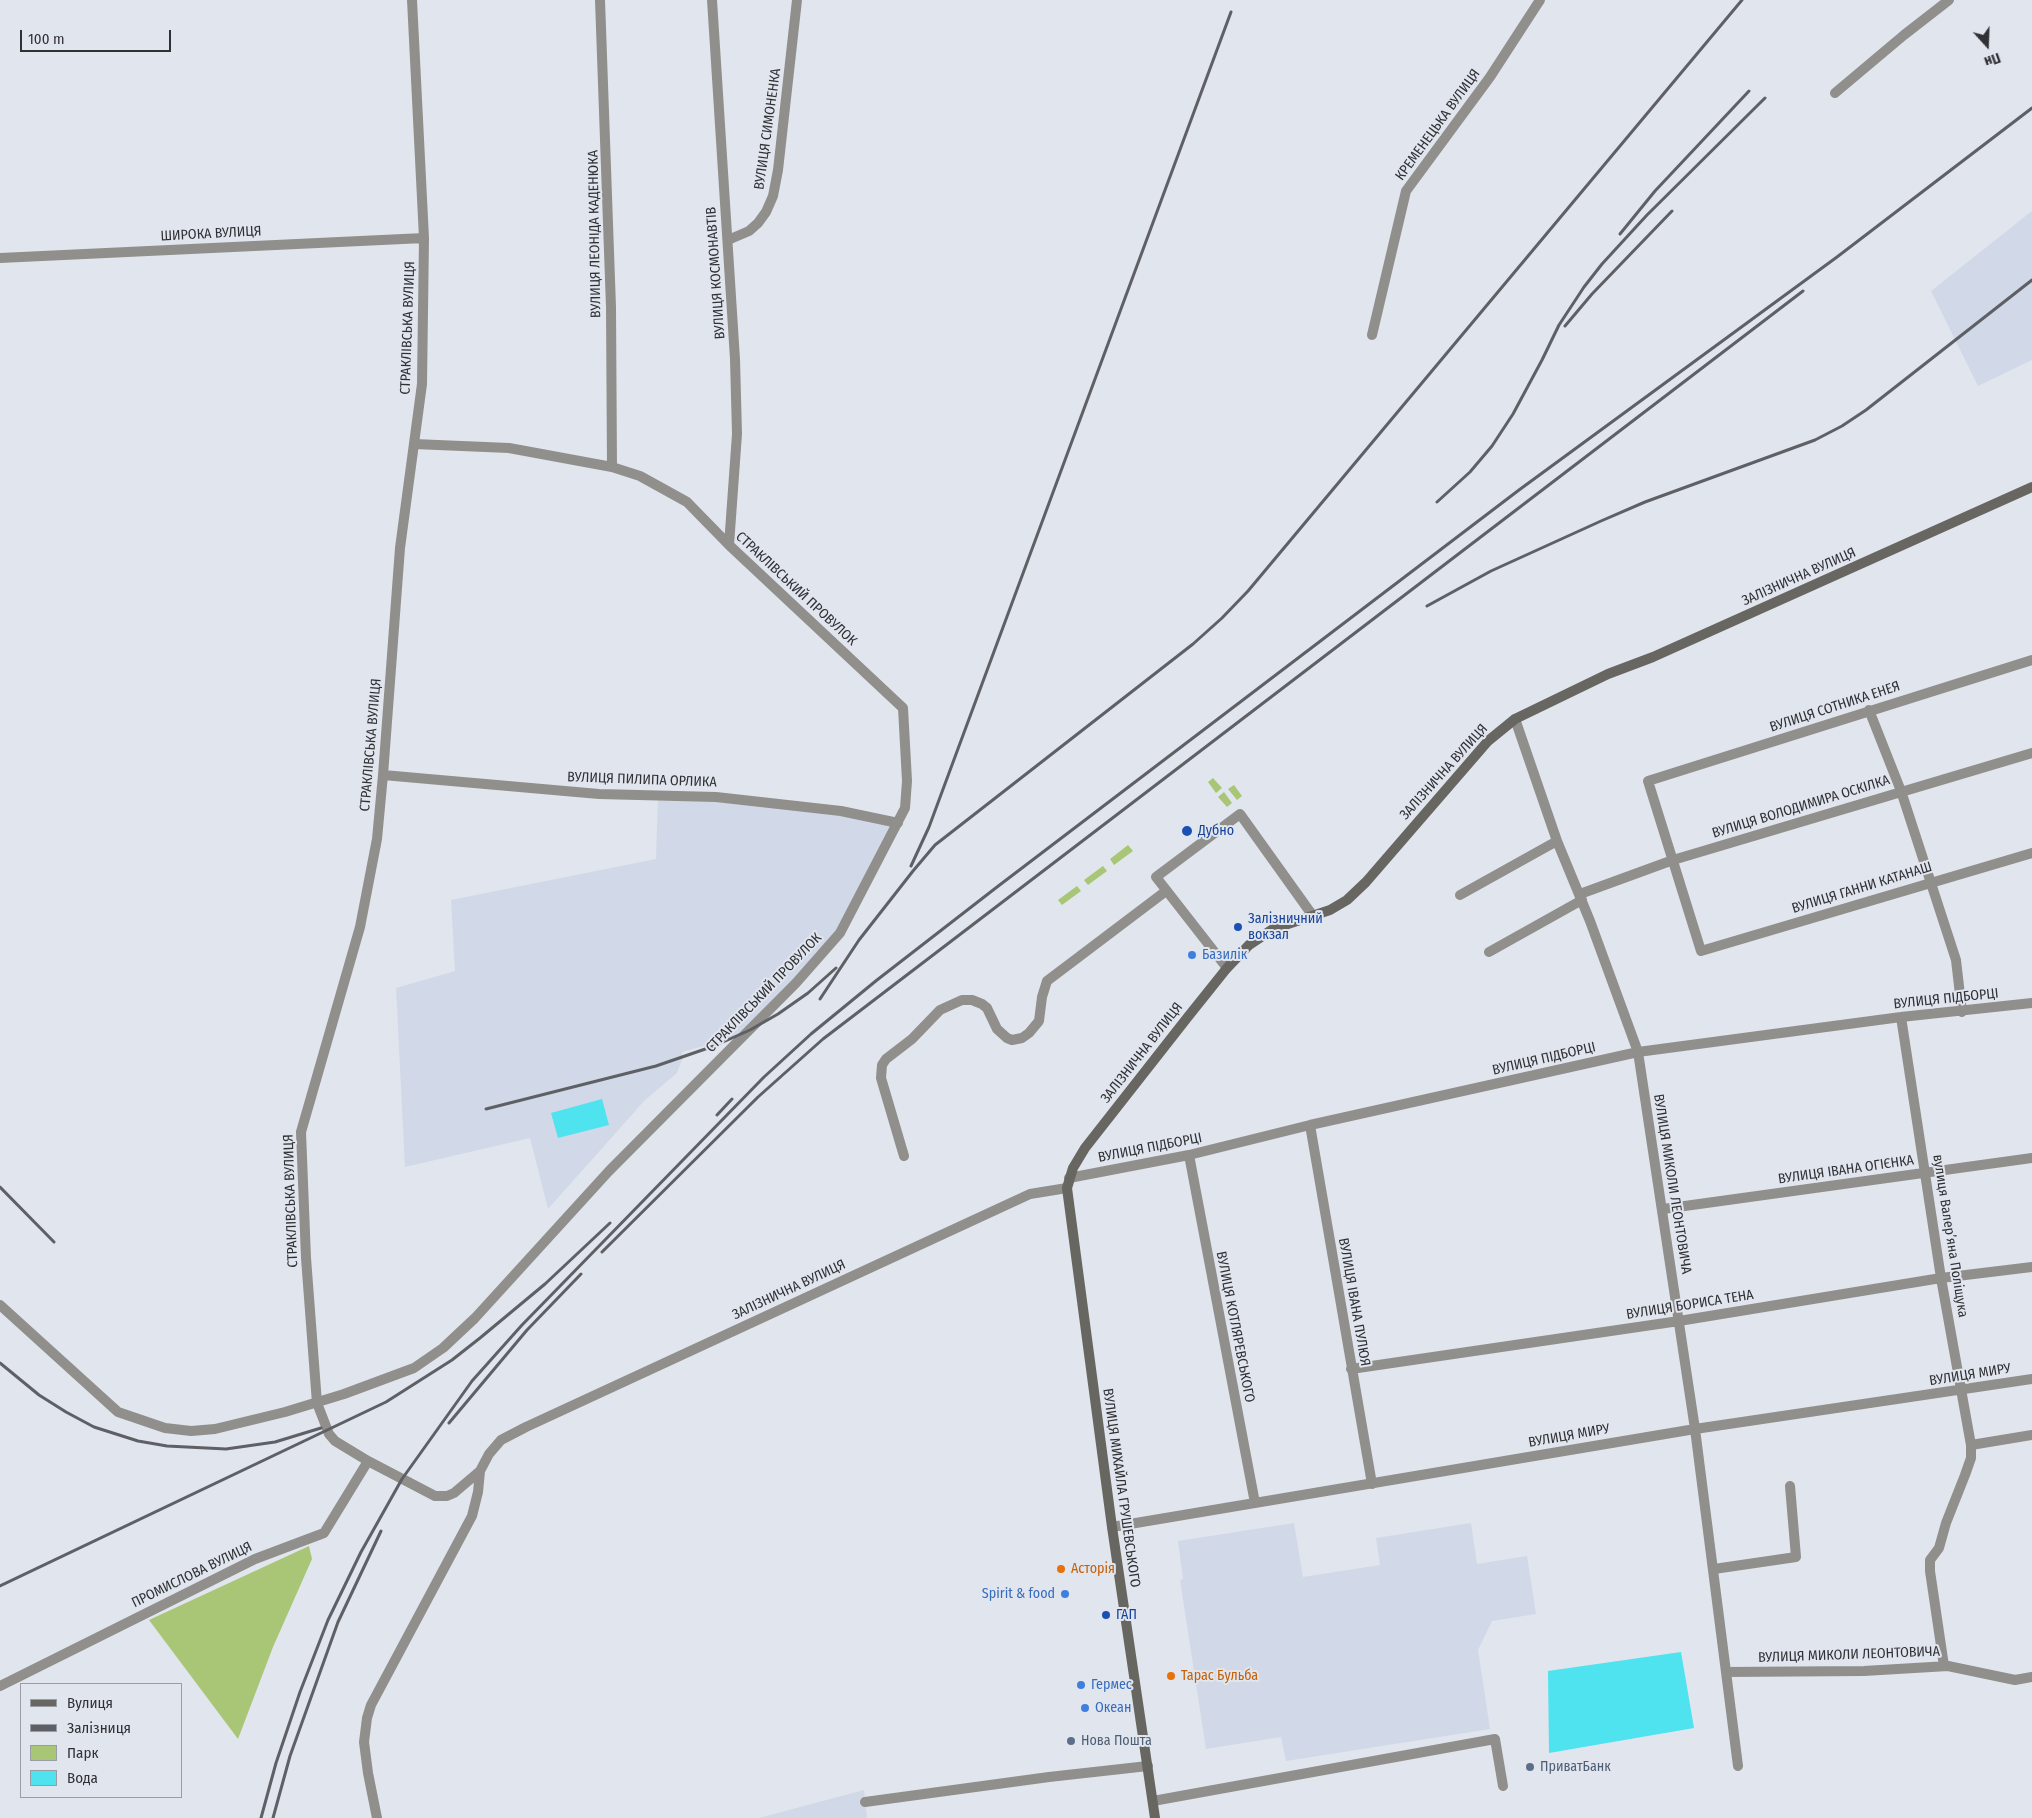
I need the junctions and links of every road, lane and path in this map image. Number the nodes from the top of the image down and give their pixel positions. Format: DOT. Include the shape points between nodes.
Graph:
graph roads {
  1 [pos="412,0"];
  2 [pos="600,0"];
  3 [pos="712,0"];
  4 [pos="797,0"];
  5 [pos="1540,0"];
  6 [pos="1949,0"];
  7 [pos="1835,93"];
  8 [pos="424,238"];
  9 [pos="728,240"];
  10 [pos="0,258"];
  11 [pos="1372,336"];
  12 [pos="414,444"];
  13 [pos="612,466"];
  14 [pos="2032,487"];
  15 [pos="729,545"];
  16 [pos="2032,660"];
  17 [pos="1869,710"];
  18 [pos="1515,719"];
  19 [pos="2032,753"];
  20 [pos="383,775"];
  21 [pos="1901,791"];
  22 [pos="898,823"];
  23 [pos="1557,841"];
  24 [pos="2032,853"];
  25 [pos="1672,860"];
  26 [pos="1931,882"];
  27 [pos="1166,890"];
  28 [pos="1460,894"];
  29 [pos="1581,897"];
  30 [pos="1313,916"];
  31 [pos="1490,952"];
  32 [pos="1227,968"];
  33 [pos="2032,1003"];
  34 [pos="1962,1012"];
  35 [pos="1901,1017"];
  36 [pos="1638,1052"];
  37 [pos="1310,1126"];
  38 [pos="904,1156"];
  39 [pos="1189,1156"];
  40 [pos="2032,1158"];
  41 [pos="1926,1172"];
  42 [pos="1068,1183"];
  43 [pos="1663,1209"];
  44 [pos="2032,1267"];
  45 [pos="1941,1278"];
  46 [pos="0,1305"];
  47 [pos="1679,1321"];
  48 [pos="1351,1369"];
  49 [pos="2032,1379"];
  50 [pos="1960,1391"];
  51 [pos="317,1403"];
  52 [pos="1695,1429"];
  53 [pos="2032,1435"];
  54 [pos="1971,1445"];
  55 [pos="368,1461"];
  56 [pos="480,1471"];
  57 [pos="1372,1484"];
  58 [pos="1790,1486"];
  59 [pos="1255,1503"];
  60 [pos="1112,1527"];
  61 [pos="1714,1569"];
  62 [pos="1944,1666"];
  63 [pos="1726,1672"];
  64 [pos="2032,1677"];
  65 [pos="0,1686"];
  66 [pos="1148,1766"];
  67 [pos="1738,1766"];
  68 [pos="1503,1786"];
  69 [pos="1153,1801"];
  70 [pos="865,1802"];
  71 [pos="377,1818"];
  72 [pos="1155,1818"];
  1 -- 8 [label="street, СТРАКЛІВСЬКА ВУЛИЦЯ"];
  2 -- 13 [label="street, ВУЛИЦЯ ЛЕОНІДА КАДЕНЮКА" via="611,307"];
  3 -- 9 [label="street, ВУЛИЦЯ КОСМОНАВТІВ"];
  4 -- 9 [label="street, ВУЛИЦЯ СИМОНЕНКА" via="773,196 758,223 749,231"];
  5 -- 11 [label="street, КРЕМЕНЕЦЬКА ВУЛИЦЯ" via="1490,77 1406,191"];
  6 -- 7 [label="street"];
  8 -- 10 [label="street, ШИРОКА ВУЛИЦЯ"];
  8 -- 12 [label="street, СТРАКЛІВСЬКА ВУЛИЦЯ" via="422,384"];
  9 -- 15 [label="street, ВУЛИЦЯ КОСМОНАВТІВ" via="737,434"];
  12 -- 13 [label="street, СТРАКЛІВСЬКИЙ ПРОВУЛОК" via="509,448"];
  12 -- 20 [label="street, СТРАКЛІВСЬКА ВУЛИЦЯ" via="400,548"];
  13 -- 15 [label="street, СТРАКЛІВСЬКИЙ ПРОВУЛОК" via="640,476 687,502"];
  14 -- 18 [label="main road, ЗАЛІЗНИЧНА ВУЛИЦЯ" via="1653,657 1608,674"];
  15 -- 22 [label="street, СТРАКЛІВСЬКИЙ ПРОВУЛОК" via="903,708 907,781 905,808"];
  16 -- 17 [label="street, ВУЛИЦЯ СОТНИКА ЕНЕЯ"];
  17 -- 21 [label="street"];
  17 -- 25 [label="street, ВУЛИЦЯ СОТНИКА ЕНЕЯ" via="1648,781"];
  18 -- 23 [label="street, ВУЛИЦЯ МИКОЛИ ЛЕОНТОВИЧА"];
  18 -- 30 [label="main road, ЗАЛІЗНИЧНА ВУЛИЦЯ" via="1488,741 1366,882 1339,906"];
  19 -- 21 [label="street, ВУЛИЦЯ ВОЛОДИМИРА ОСКІЛКА"];
  20 -- 22 [label="street, ВУЛИЦЯ ПИЛИПА ОРЛИКА" via="599,794 716,797 841,811"];
  20 -- 51 [label="street, СТРАКЛІВСЬКА ВУЛИЦЯ" via="377,839 360,927 301,1132"];
  21 -- 25 [label="street, ВУЛИЦЯ ВОЛОДИМИРА ОСКІЛКА"];
  21 -- 26 [label="street"];
  22 -- 51 [label="street, СТРАКЛІВСЬКИЙ ПРОВУЛОК" via="840,933 796,983 609,1171 475,1318 443,1348 414,1368"];
  23 -- 28 [label="street"];
  23 -- 29 [label="street, ВУЛИЦЯ МИКОЛИ ЛЕОНТОВИЧА"];
  24 -- 26 [label="street, ВУЛИЦЯ ГАННИ КАТАНАШ"];
  25 -- 26 [label="street, ВУЛИЦЯ ГАННИ КАТАНАШ" via="1701,951"];
  25 -- 29 [label="street, ВУЛИЦЯ ВОЛОДИМИРА ОСКІЛКА"];
  26 -- 34 [label="street" via="1956,960"];
  27 -- 30 [label="street" via="1156,877 1240,814"];
  27 -- 32 [label="street"];
  27 -- 38 [label="street" via="1047,981 1038,1021 1022,1038 1007,1038 997,1029 987,1008 972,1000 962,1000 940,1010 886,1059 881,1078"];
  29 -- 31 [label="street, ВУЛИЦЯ ВОЛОДИМИРА ОСКІЛКА"];
  29 -- 36 [label="street, ВУЛИЦЯ МИКОЛИ ЛЕОНТОВИЧА"];
  30 -- 32 [label="main road, ЗАЛІЗНИЧНА ВУЛИЦЯ" via="1262,935"];
  32 -- 42 [label="main road, ЗАЛІЗНИЧНА ВУЛИЦЯ" via="1092,1138 1078,1158"];
  33 -- 34 [label="street, ВУЛИЦЯ ПІДБОРЦІ"];
  34 -- 35 [label="street, ВУЛИЦЯ ПІДБОРЦІ"];
  35 -- 36 [label="street, ВУЛИЦЯ ПІДБОРЦІ"];
  35 -- 41 [label="street, вулиця Валерʼяна Поліщука"];
  36 -- 37 [label="street, ВУЛИЦЯ ПІДБОРЦІ"];
  36 -- 43 [label="street, ВУЛИЦЯ МИКОЛИ ЛЕОНТОВИЧА"];
  37 -- 39 [label="street, ВУЛИЦЯ ПІДБОРЦІ"];
  37 -- 48 [label="street, ВУЛИЦЯ ІВАНА ПУЛЮЯ"];
  39 -- 42 [label="street, ВУЛИЦЯ ПІДБОРЦІ"];
  39 -- 59 [label="street, ВУЛИЦЯ КОТЛЯРЕВСЬКОГО"];
  40 -- 41 [label="street, ВУЛИЦЯ ІВАНА ОГІЄНКА"];
  41 -- 43 [label="street, ВУЛИЦЯ ІВАНА ОГІЄНКА"];
  41 -- 45 [label="street, вулиця Валерʼяна Поліщука"];
  42 -- 56 [label="street, ЗАЛІЗНИЧНА ВУЛИЦЯ" via="1030,1194 526,1427 501,1440"];
  42 -- 60 [label="main road, ВУЛИЦЯ МИХАЙЛА ГРУШЕВСЬКОГО"];
  43 -- 47 [label="street, ВУЛИЦЯ МИКОЛИ ЛЕОНТОВИЧА"];
  44 -- 45 [label="street, ВУЛИЦЯ БОРИСА ТЕНА"];
  45 -- 47 [label="street, ВУЛИЦЯ БОРИСА ТЕНА"];
  45 -- 50 [label="street, вулиця Валерʼяна Поліщука"];
  46 -- 51 [label="street" via="118,1412 144,1423 191,1431 215,1429"];
  47 -- 48 [label="street, ВУЛИЦЯ БОРИСА ТЕНА"];
  47 -- 52 [label="street, ВУЛИЦЯ МИКОЛИ ЛЕОНТОВИЧА"];
  48 -- 57 [label="street, ВУЛИЦЯ ІВАНА ПУЛЮЯ"];
  49 -- 50 [label="street, ВУЛИЦЯ МИРУ"];
  50 -- 52 [label="street, ВУЛИЦЯ МИРУ"];
  50 -- 54 [label="street, вулиця Валерʼяна Поліщука"];
  51 -- 55 [label="street, СТРАКЛІВСЬКА ВУЛИЦЯ" via="335,1441"];
  52 -- 57 [label="street, ВУЛИЦЯ МИРУ"];
  52 -- 61 [label="street, ВУЛИЦЯ МИКОЛИ ЛЕОНТОВИЧА"];
  53 -- 54 [label="street"];
  54 -- 62 [label="street, вулиця Валерʼяна Поліщука" via="1971,1458 1939,1548 1930,1560"];
  55 -- 56 [label="street, СТРАКЛІВСЬКА ВУЛИЦЯ" via="439,1496 454,1493"];
  55 -- 65 [label="street, ПРОМИСЛОВА ВУЛИЦЯ" via="324,1533 255,1559"];
  56 -- 71 [label="street" via="472,1516 366,1718 365,1756"];
  57 -- 59 [label="street, ВУЛИЦЯ МИРУ"];
  58 -- 61 [label="street" via="1796,1557"];
  59 -- 60 [label="street, ВУЛИЦЯ МИРУ"];
  60 -- 66 [label="main road, ВУЛИЦЯ МИХАЙЛА ГРУШЕВСЬКОГО"];
  61 -- 63 [label="street, ВУЛИЦЯ МИКОЛИ ЛЕОНТОВИЧА"];
  62 -- 63 [label="street, ВУЛИЦЯ МИКОЛИ ЛЕОНТОВИЧА" via="1864,1671"];
  62 -- 64 [label="street, ВУЛИЦЯ МИКОЛИ ЛЕОНТОВИЧА" via="2015,1680"];
  63 -- 67 [label="street, ВУЛИЦЯ МИКОЛИ ЛЕОНТОВИЧА"];
  66 -- 69 [label="main road, ВУЛИЦЯ МИХАЙЛА ГРУШЕВСЬКОГО"];
  66 -- 70 [label="street"];
  68 -- 69 [label="street" via="1495,1739"];
  69 -- 72 [label="main road, ВУЛИЦЯ МИХАЙЛА ГРУШЕВСЬКОГО"];
}
